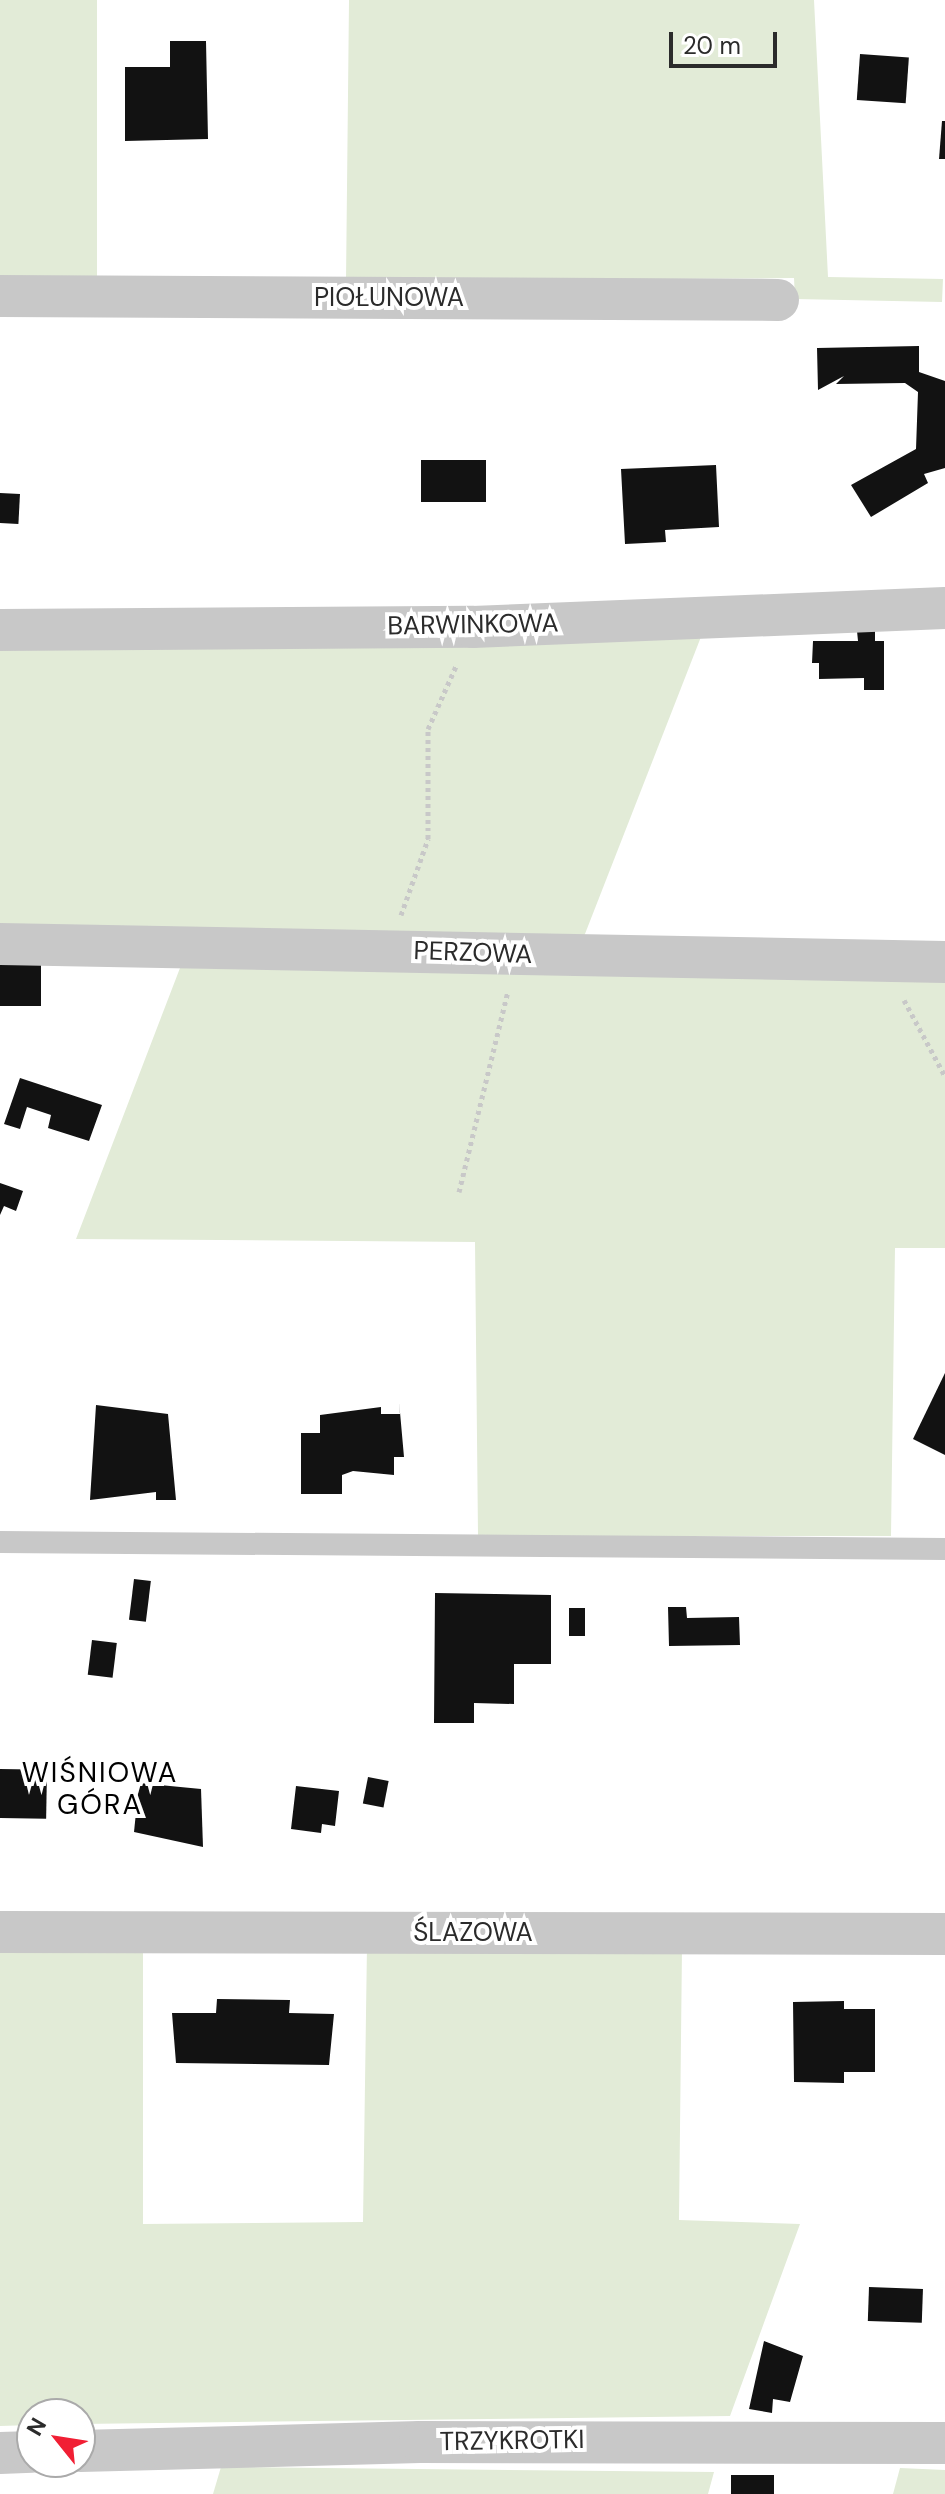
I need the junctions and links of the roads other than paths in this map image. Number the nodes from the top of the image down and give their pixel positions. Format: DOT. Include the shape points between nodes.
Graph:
graph roads {
  1 [pos="0,296"];
  2 [pos="778,300"];
  3 [pos="945,608"];
  4 [pos="0,630"];
  5 [pos="0,944"];
  6 [pos="945,962"];
  7 [pos="0,1542"];
  8 [pos="945,1549"];
  9 [pos="0,1932"];
  10 [pos="945,1934"];
  11 [pos="945,2443"];
  12 [pos="96,2451"];
  1 -- 2 [label="street, PIOŁUNOWA"];
  3 -- 4 [label="street, BARWINKOWA" via="473,627"];
  5 -- 6 [label="street, PERZOWA"];
  7 -- 8 [label="lane"];
  9 -- 10 [label="street, ŚLAZOWA"];
  11 -- 12 [label="street, TRZYKROTKI" via="420,2442"];
}
